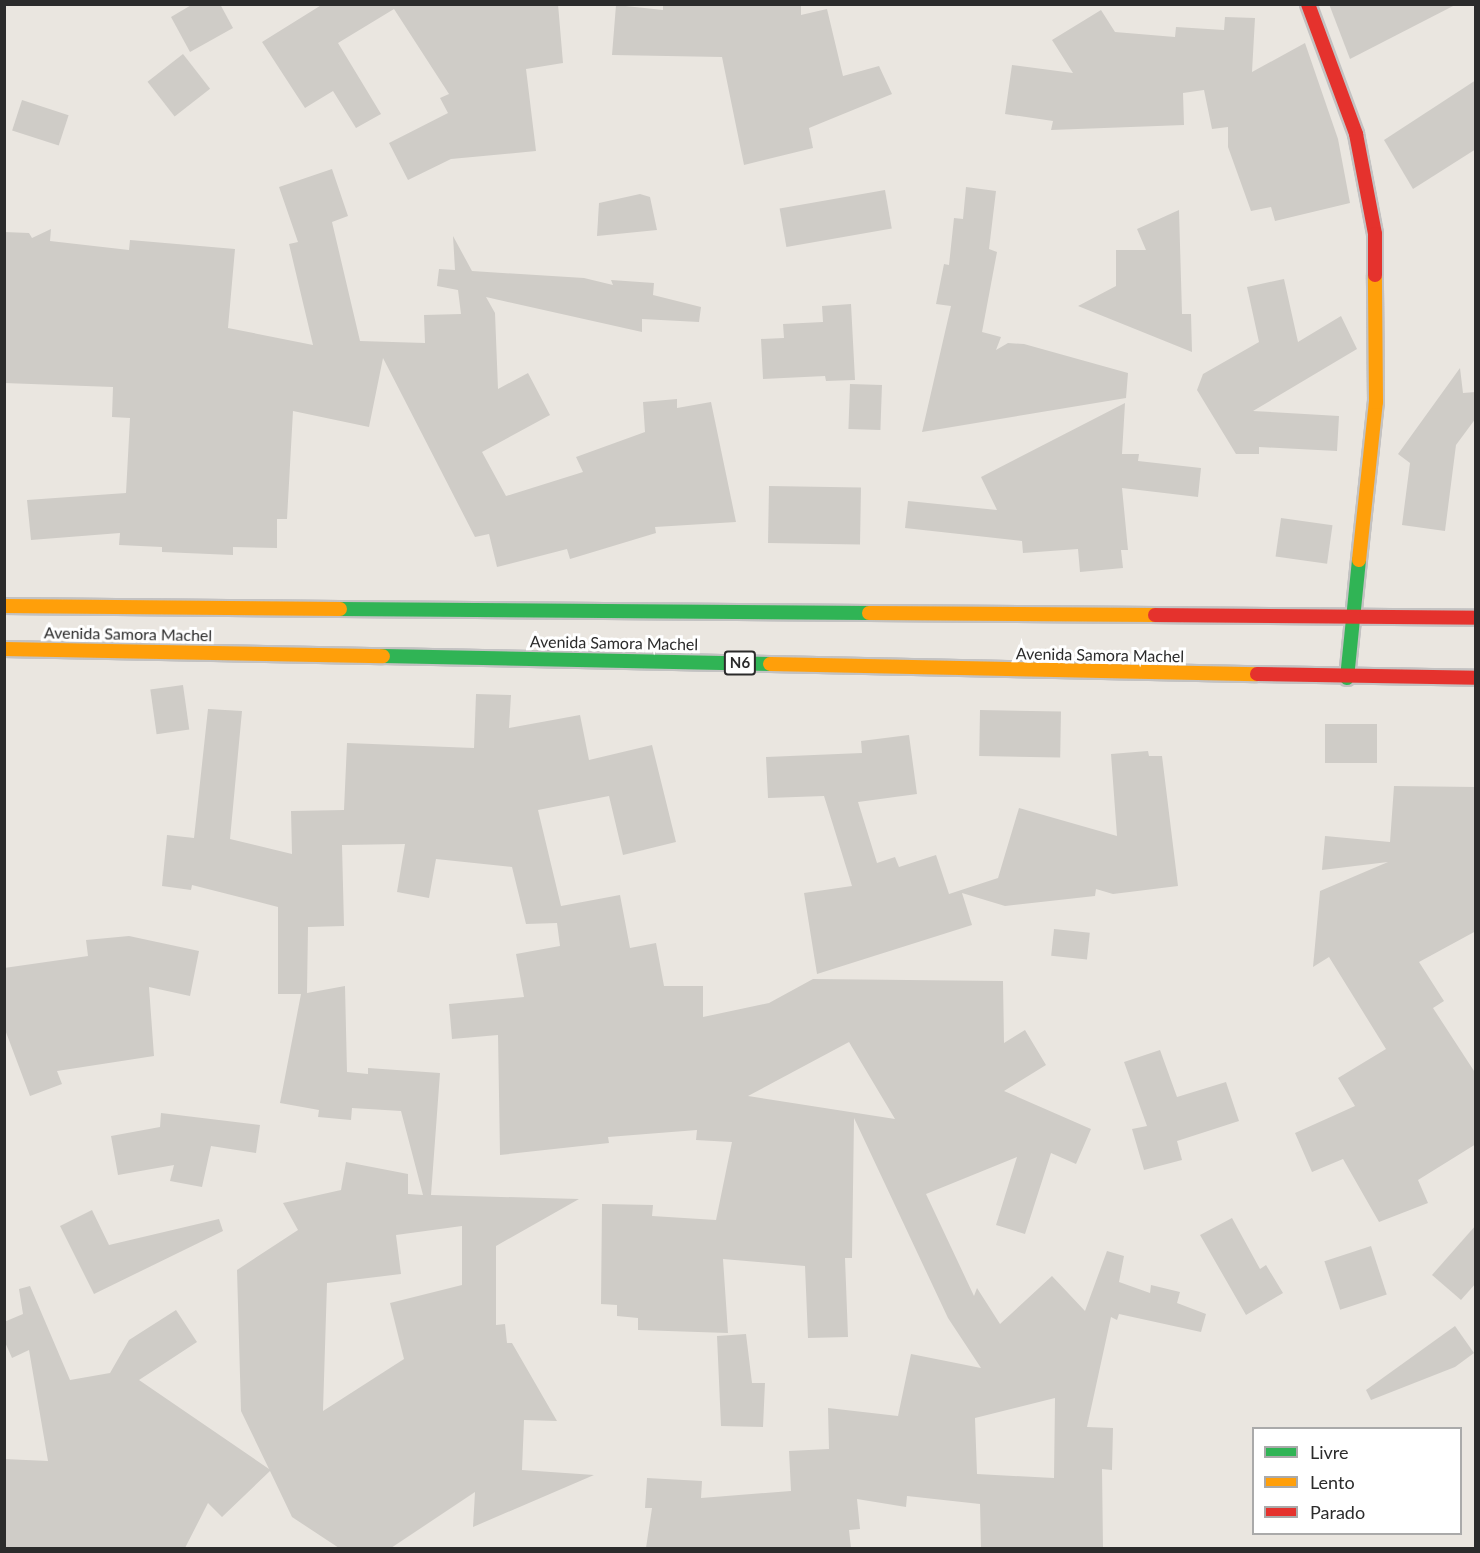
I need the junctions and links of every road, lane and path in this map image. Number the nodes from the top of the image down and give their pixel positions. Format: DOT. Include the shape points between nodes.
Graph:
graph roads {
  1 [pos="1308,4"];
  2 [pos="4,606"];
  3 [pos="1354,616"];
  4 [pos="1476,618"];
  5 [pos="4,649"];
  6 [pos="1347,678"];
  7 [pos="1476,678"];
  1 -- 3 [label="main road" via="1356,134 1375,234 1376,402"];
  2 -- 3 [label="main road, Avenida Samora Machel"];
  3 -- 4 [label="main road, Avenida Samora Machel"];
  3 -- 6 [label="main road"];
  5 -- 6 [label="main road, Avenida Samora Machel / N6"];
  6 -- 7 [label="main road, Avenida Samora Machel / N6"];
}
